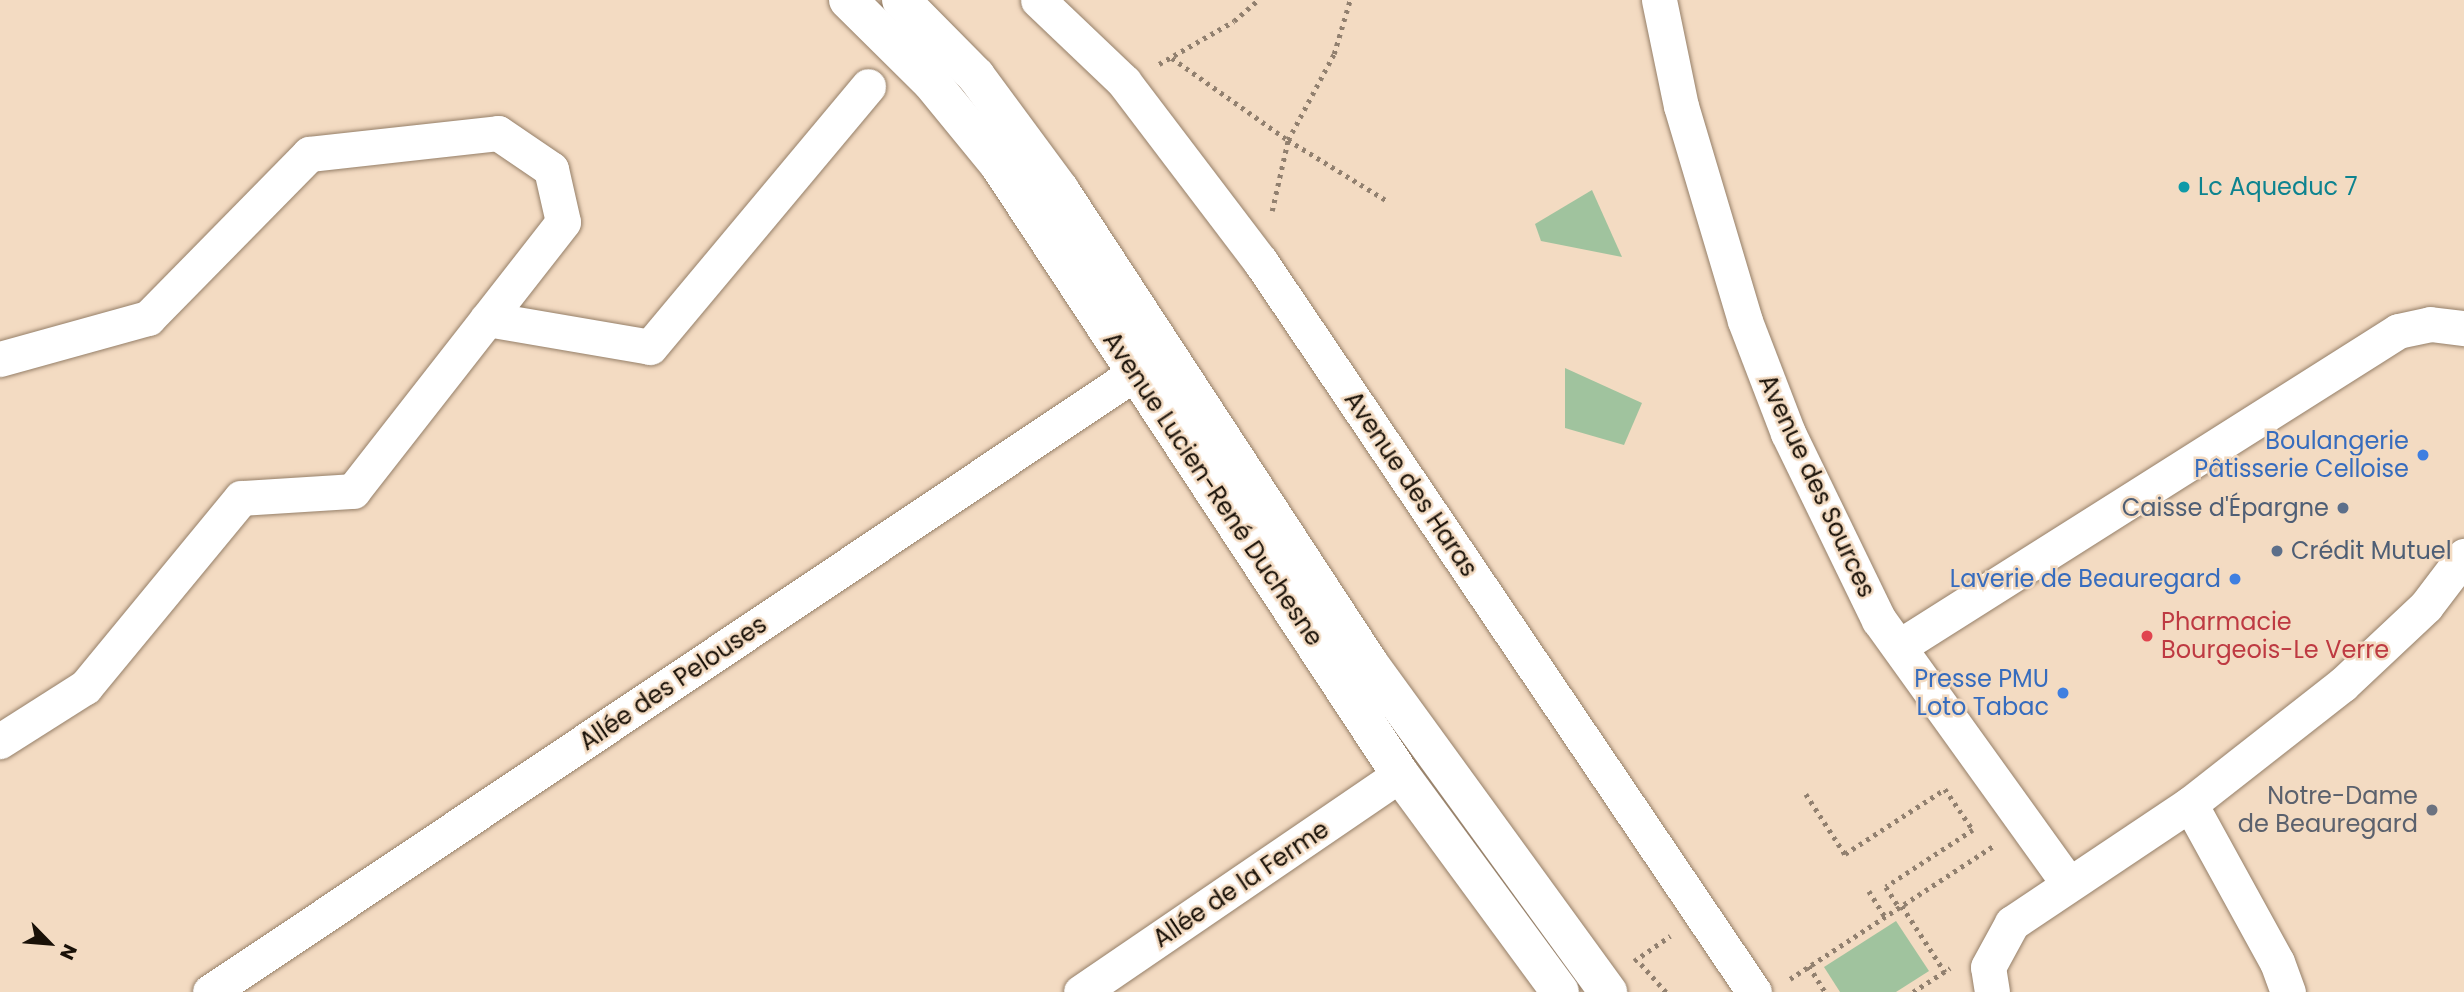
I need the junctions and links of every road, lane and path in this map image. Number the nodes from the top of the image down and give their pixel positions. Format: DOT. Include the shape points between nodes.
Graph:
graph roads {
  1 [pos="848,0"];
  2 [pos="901,0"];
  3 [pos="1038,0"];
  4 [pos="1258,0"];
  5 [pos="1350,0"];
  6 [pos="1659,0"];
  7 [pos="1172,58"];
  8 [pos="1124,82"];
  9 [pos="868,86"];
  10 [pos="1288,140"];
  11 [pos="1387,201"];
  12 [pos="1260,261"];
  13 [pos="487,319"];
  14 [pos="2464,328"];
  15 [pos="0,359"];
  16 [pos="1135,373"];
  17 [pos="2464,556"];
  18 [pos="1900,646"];
  19 [pos="0,741"];
  20 [pos="1400,774"];
  21 [pos="1805,794"];
  22 [pos="2190,804"];
  23 [pos="2026,824"];
  24 [pos="2068,883"];
  25 [pos="1869,891"];
  26 [pos="1901,907"];
  27 [pos="1702,914"];
  28 [pos="1885,917"];
  29 [pos="1636,959"];
  30 [pos="1809,966"];
  31 [pos="1945,972"];
  32 [pos="1606,989"];
  33 [pos="1767,989"];
  34 [pos="211,992"];
  35 [pos="1080,992"];
  36 [pos="1560,992"];
  37 [pos="1666,992"];
  38 [pos="1825,992"];
  39 [pos="1992,992"];
  40 [pos="2288,992"];
  1 -- 16 [label="main road, Avenue Lucien-René Duchesne" via="891,39 969,126"];
  2 -- 32 [label="main road, Avenue Lucien-René Duchesne" via="976,76 1060,190 1370,663"];
  3 -- 8 [label="street, Avenue des Haras"];
  4 -- 7 [label="path" via="1234,21"];
  5 -- 10 [label="path" via="1334,54"];
  6 -- 18 [label="street, Avenue des Sources" via="1681,106 1745,321 1788,433 1879,620"];
  7 -- 8 [label="path"];
  7 -- 10 [label="path"];
  8 -- 12 [label="street, Avenue des Haras"];
  9 -- 13 [label="street" via="650,347"];
  10 -- 11 [label="path"];
  10 -- 12 [label="path"];
  12 -- 27 [label="street, Avenue des Haras"];
  13 -- 15 [label="street" via="563,222 551,169 498,132 309,154 148,318"];
  13 -- 19 [label="street" via="352,491 242,498 85,687"];
  14 -- 18 [label="street" via="2430,324 2398,331"];
  16 -- 20 [label="main road, Avenue Lucien-René Duchesne"];
  16 -- 34 [label="street, Allée des Pelouses"];
  17 -- 22 [label="street" via="2426,606 2342,685"];
  18 -- 23 [label="street, Avenue des Sources"];
  20 -- 35 [label="street, Allée de la Ferme"];
  20 -- 36 [label="main road, Avenue Lucien-René Duchesne"];
  21 -- 26 [label="path" via="1845,854 1945,789 1973,830 1886,887"];
  22 -- 24 [label="street"];
  22 -- 40 [label="street" via="2277,962"];
  23 -- 24 [label="street, Avenue des Sources"];
  23 -- 26 [label="path"];
  24 -- 39 [label="street" via="2012,923 1988,967"];
  25 -- 28 [label="path"];
  26 -- 28 [label="path"];
  26 -- 31 [label="path"];
  27 -- 29 [label="path"];
  27 -- 33 [label="street, Avenue des Haras"];
  28 -- 30 [label="path"];
  29 -- 32 [label="path"];
  29 -- 37 [label="path"];
  30 -- 33 [label="path"];
  30 -- 38 [label="path"];
}
